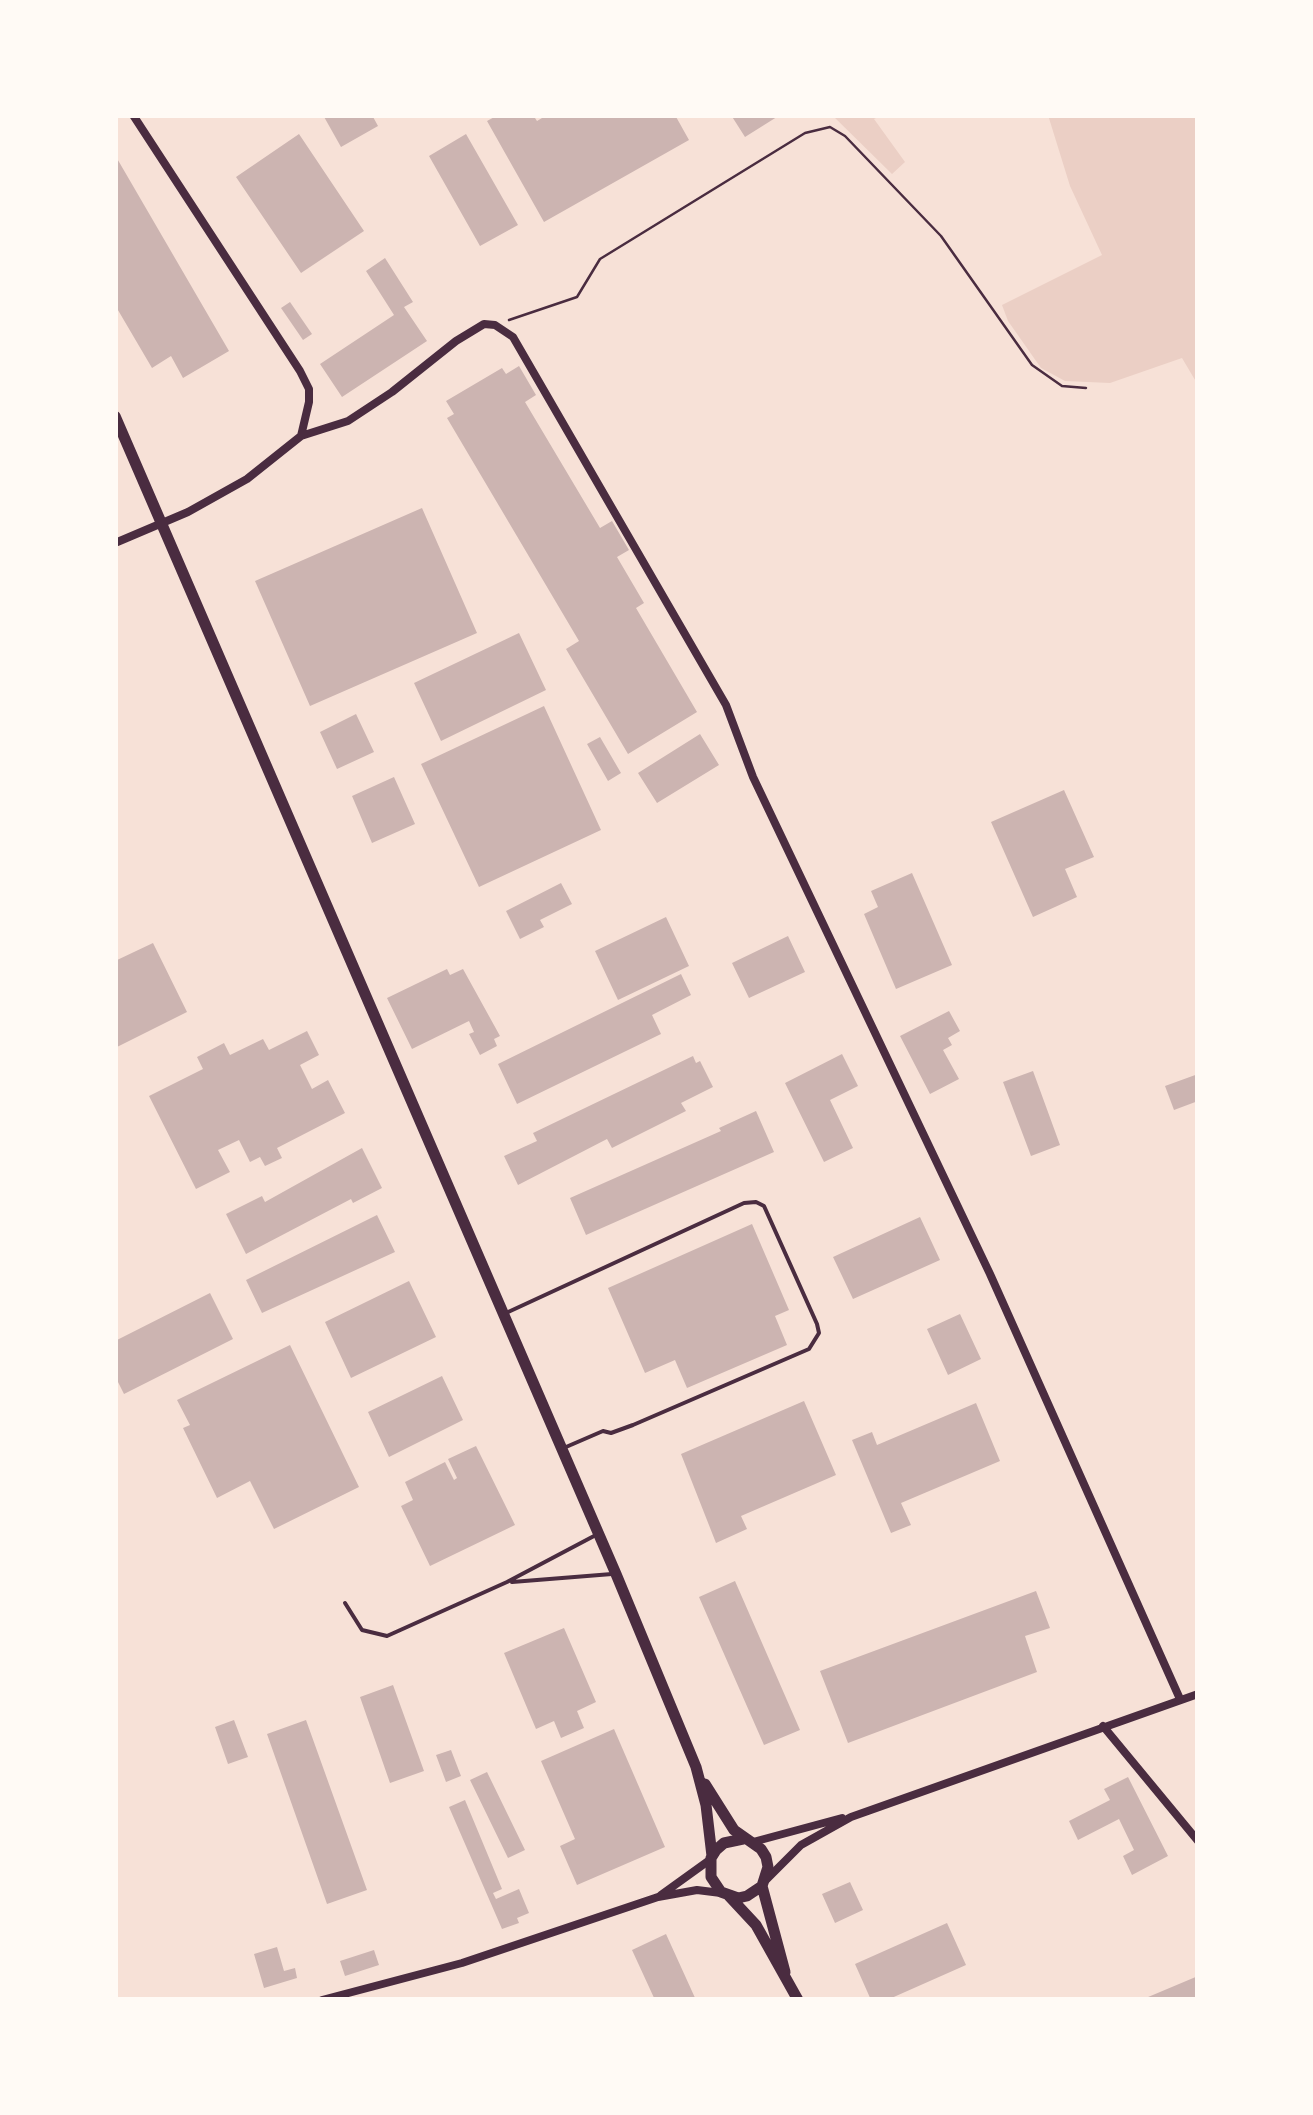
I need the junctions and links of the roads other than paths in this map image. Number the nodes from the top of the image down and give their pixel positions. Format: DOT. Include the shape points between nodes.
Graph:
graph roads {
  1 [pos="132,115"];
  2 [pos="115,416"];
  3 [pos="301,436"];
  4 [pos="162,523"];
  5 [pos="115,543"];
  6 [pos="504,1314"];
  7 [pos="562,1448"];
  8 [pos="598,1533"];
  9 [pos="616,1574"];
  10 [pos="508,1582"];
  11 [pos="346,1603"];
  12 [pos="1198,1694"];
  13 [pos="1180,1698"];
  14 [pos="1103,1726"];
  15 [pos="696,1768"];
  16 [pos="851,1817"];
  17 [pos="748,1841"];
  18 [pos="1198,1841"];
  19 [pos="712,1857"];
  20 [pos="764,1884"];
  21 [pos="727,1895"];
  22 [pos="658,1897"];
  23 [pos="785,1972"];
  24 [pos="322,2000"];
  25 [pos="798,2000"];
  1 -- 3 [label="street" via="300,371 309,389"];
  2 -- 4 [label="main road"];
  3 -- 4 [label="street" via="247,479"];
  3 -- 13 [label="street" via="348,421 484,324 513,337 726,705 753,777 990,1274"];
  4 -- 5 [label="street"];
  4 -- 6 [label="main road"];
  6 -- 7 [label="main road"];
  6 -- 7 [label="lane" via="756,1202 764,1206 817,1324 809,1349 616,1432"];
  7 -- 8 [label="main road"];
  8 -- 9 [label="main road"];
  8 -- 10 [label="lane"];
  9 -- 10 [label="lane"];
  9 -- 15 [label="main road"];
  10 -- 11 [label="lane" via="388,1636 362,1630"];
  12 -- 13 [label="street"];
  13 -- 14 [label="street"];
  14 -- 16 [label="street"];
  14 -- 18 [label="street"];
  15 -- 17 [label="main road" via="726,1820"];
  15 -- 19 [label="main road"];
  16 -- 17 [label="street"];
  16 -- 20 [label="street" via="801,1845"];
  17 -- 19 [label="main road" via="724,1843"];
  17 -- 20 [label="main road" via="766,1857"];
  19 -- 21 [label="main road" via="710,1877"];
  19 -- 22 [label="street"];
  20 -- 21 [label="main road" via="748,1896"];
  20 -- 23 [label="main road"];
  21 -- 22 [label="street" via="697,1890"];
  21 -- 23 [label="main road"];
  22 -- 24 [label="street" via="510,1949"];
  23 -- 25 [label="main road"];
}
